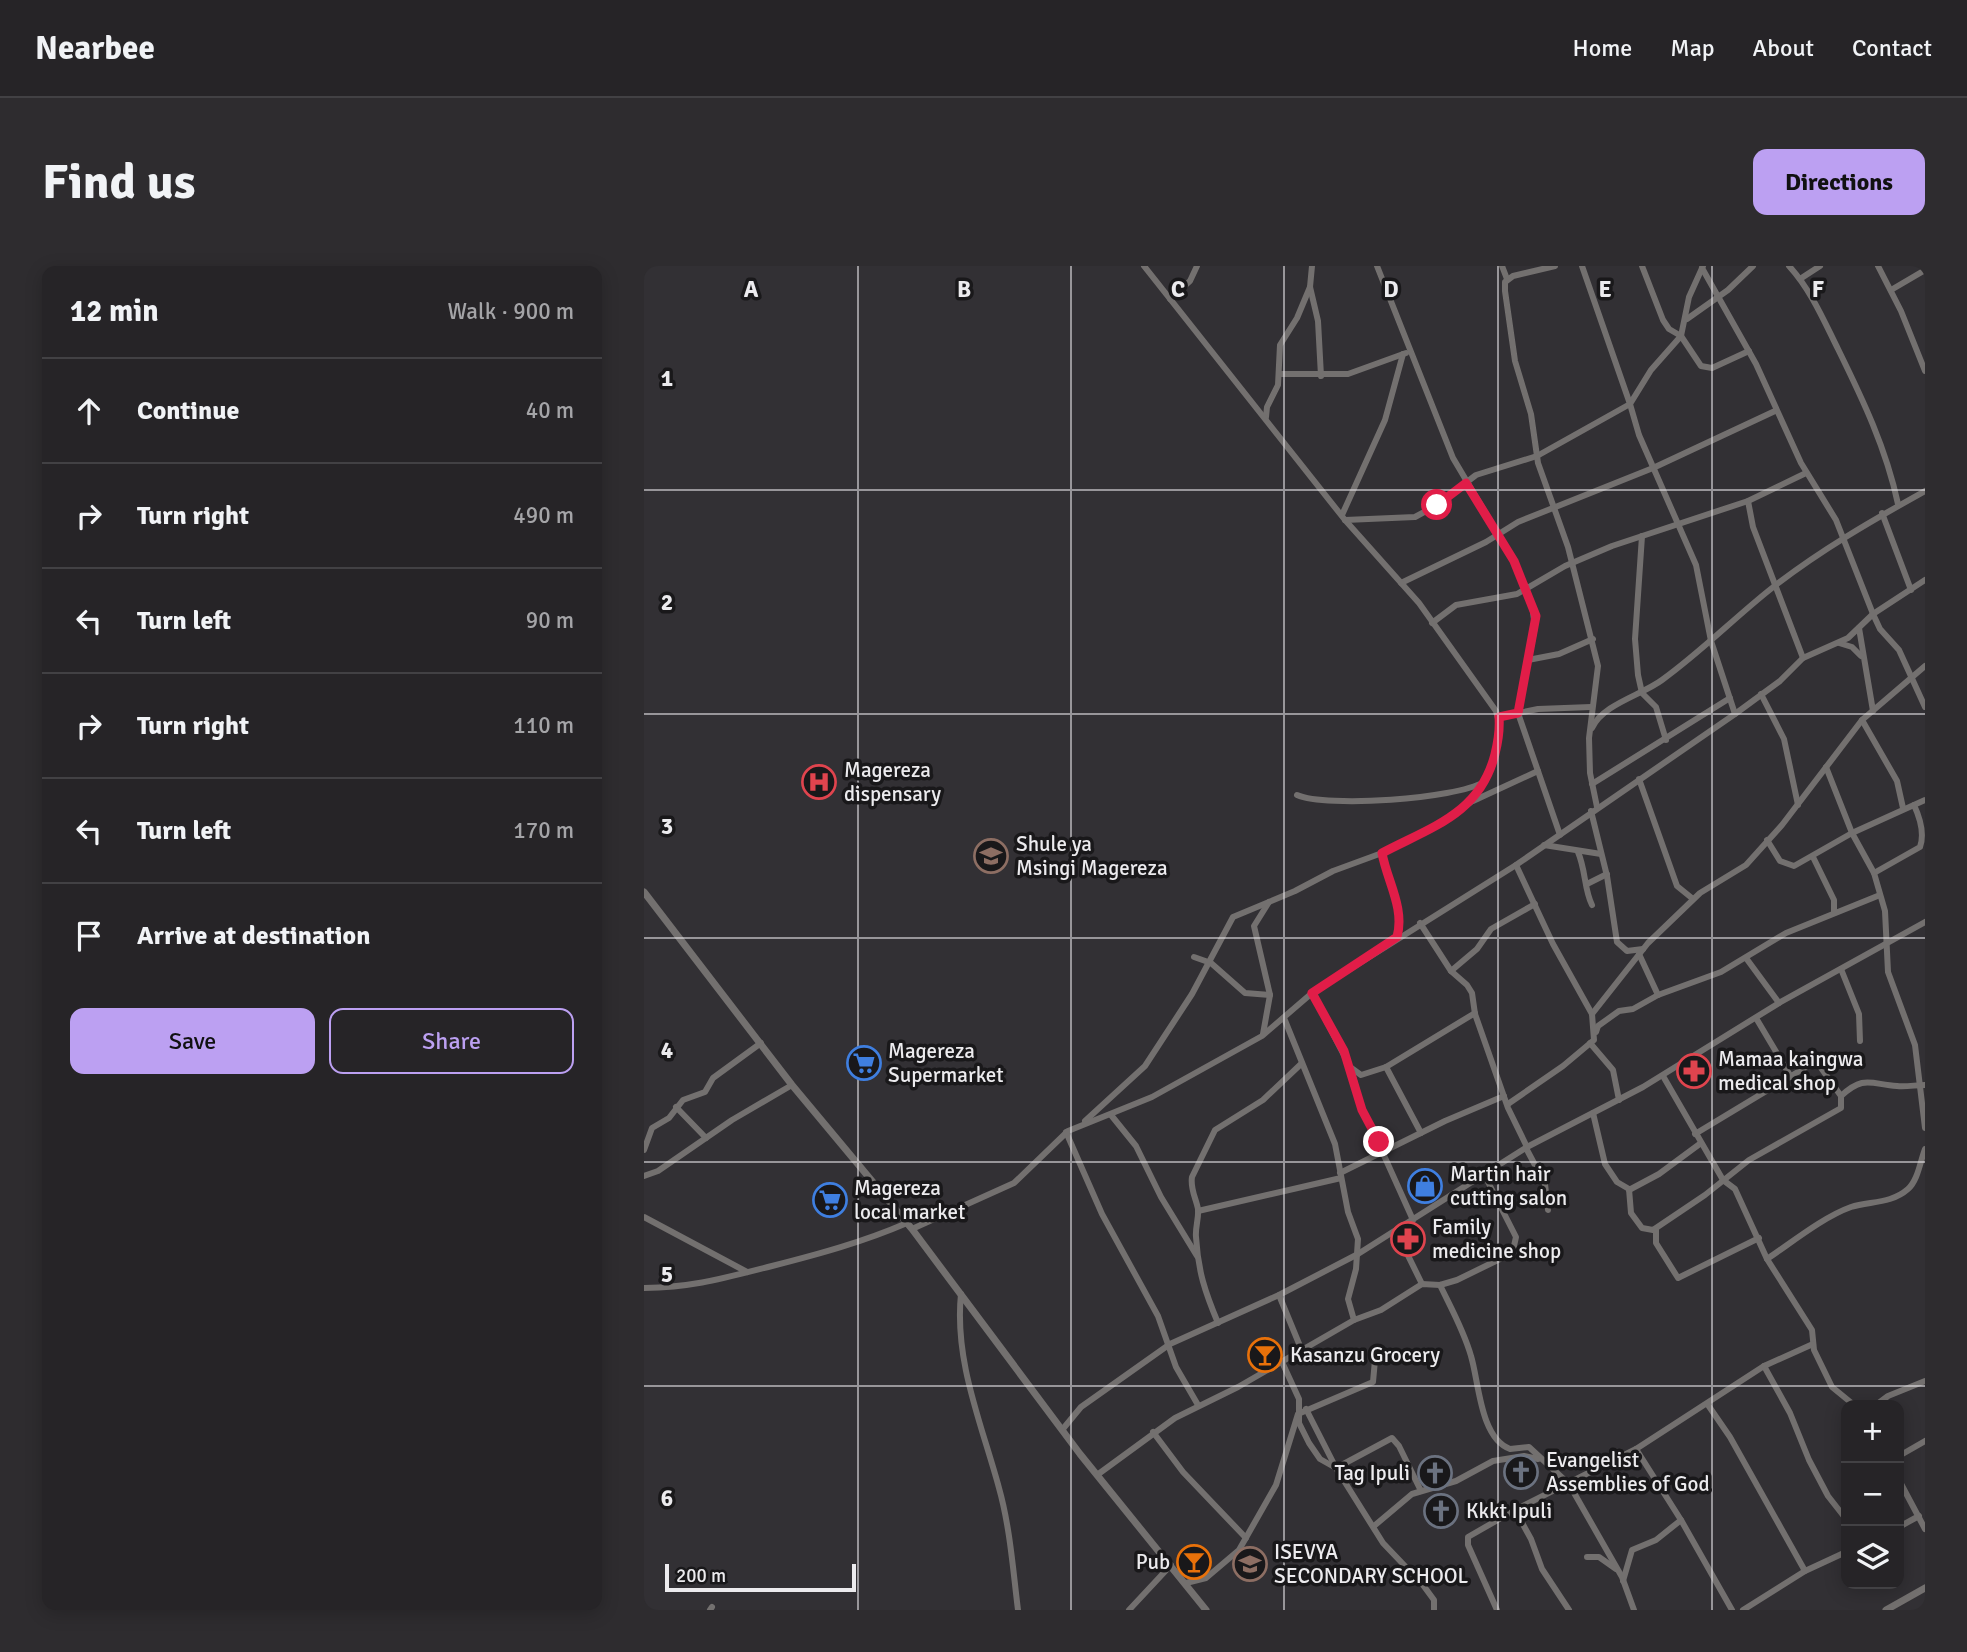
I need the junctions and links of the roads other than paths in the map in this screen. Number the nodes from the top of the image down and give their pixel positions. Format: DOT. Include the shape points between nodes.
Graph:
graph roads {
  1 [pos="1143,266"];
  2 [pos="1196,266"];
  3 [pos="1312,266"];
  4 [pos="1377,266"];
  5 [pos="1502,266"];
  6 [pos="1555,266"];
  7 [pos="1582,266"];
  8 [pos="1642,266"];
  9 [pos="1753,266"];
  10 [pos="1789,266"];
  11 [pos="1820,266"];
  12 [pos="1878,266"];
  13 [pos="1703,267"];
  14 [pos="1925,270"];
  15 [pos="1507,278"];
  16 [pos="1800,279"];
  17 [pos="1310,288"];
  18 [pos="1891,290"];
  19 [pos="1717,297"];
  20 [pos="1170,299"];
  21 [pos="1685,321"];
  22 [pos="1681,336"];
  23 [pos="1749,351"];
  24 [pos="1407,353"];
  25 [pos="1925,371"];
  26 [pos="1279,374"];
  27 [pos="1321,376"];
  28 [pos="1629,404"];
  29 [pos="1775,411"];
  30 [pos="1268,422"];
  31 [pos="1537,456"];
  32 [pos="1653,468"];
  33 [pos="1806,472"];
  34 [pos="1466,483"];
  35 [pos="1925,491"];
  36 [pos="1748,500"];
  37 [pos="1898,504"];
  38 [pos="1554,509"];
  39 [pos="1882,513"];
  40 [pos="1344,518"];
  41 [pos="1678,523"];
  42 [pos="1498,533"];
  43 [pos="1642,536"];
  44 [pos="1844,540"];
  45 [pos="1570,564"];
  46 [pos="1925,580"];
  47 [pos="1401,583"];
  48 [pos="1774,587"];
  49 [pos="1527,590"];
  50 [pos="1912,590"];
  51 [pos="1873,614"];
  52 [pos="1432,624"];
  53 [pos="1859,628"];
  54 [pos="1593,639"];
  55 [pos="1711,641"];
  56 [pos="1839,643"];
  57 [pos="1863,658"];
  58 [pos="1803,659"];
  59 [pos="1528,660"];
  60 [pos="1925,666"];
  61 [pos="1910,678"];
  62 [pos="1642,693"];
  63 [pos="1761,694"];
  64 [pos="1922,697"];
  65 [pos="1730,698"];
  66 [pos="1591,707"];
  67 [pos="1925,707"];
  68 [pos="1873,711"];
  69 [pos="1518,713"];
  70 [pos="1735,714"];
  71 [pos="1499,717"];
  72 [pos="1862,720"];
  73 [pos="1589,738"];
  74 [pos="1666,740"];
  75 [pos="1826,767"];
  76 [pos="1538,771"];
  77 [pos="1639,779"];
  78 [pos="1484,782"];
  79 [pos="1592,784"];
  80 [pos="1297,795"];
  81 [pos="1925,800"];
  82 [pos="1471,802"];
  83 [pos="1798,804"];
  84 [pos="1914,805"];
  85 [pos="1903,808"];
  86 [pos="1594,809"];
  87 [pos="1852,833"];
  88 [pos="1560,835"];
  89 [pos="1768,840"];
  90 [pos="1544,845"];
  91 [pos="1578,852"];
  92 [pos="1382,853"];
  93 [pos="1601,855"];
  94 [pos="1813,857"];
  95 [pos="1516,865"];
  96 [pos="1874,873"];
  97 [pos="1607,874"];
  98 [pos="1587,884"];
  99 [pos="644,892"];
  100 [pos="1880,895"];
  101 [pos="1693,899"];
  102 [pos="1270,901"];
  103 [pos="1535,904"];
  104 [pos="1592,905"];
  105 [pos="1834,913"];
  106 [pos="1925,922"];
  107 [pos="1420,923"];
  108 [pos="1397,937"];
  109 [pos="1885,944"];
  110 [pos="1641,951"];
  111 [pos="1194,957"];
  112 [pos="1746,958"];
  113 [pos="1209,962"];
  114 [pos="1841,969"];
  115 [pos="1451,971"];
  116 [pos="1312,993"];
  117 [pos="1270,995"];
  118 [pos="1658,995"];
  119 [pos="1779,1003"];
  120 [pos="1475,1013"];
  121 [pos="1592,1014"];
  122 [pos="1284,1018"];
  123 [pos="1756,1018"];
  124 [pos="1595,1035"];
  125 [pos="1262,1036"];
  126 [pos="1860,1041"];
  127 [pos="1590,1043"];
  128 [pos="761,1044"];
  129 [pos="1301,1064"];
  130 [pos="1350,1067"];
  131 [pos="1385,1067"];
  132 [pos="1663,1076"];
  133 [pos="1791,1077"];
  134 [pos="792,1085"];
  135 [pos="1923,1085"];
  136 [pos="1504,1096"];
  137 [pos="1841,1097"];
  138 [pos="1619,1100"];
  139 [pos="1508,1104"];
  140 [pos="677,1107"];
  141 [pos="1592,1114"];
  142 [pos="1111,1115"];
  143 [pos="1082,1124"];
  144 [pos="1925,1128"];
  145 [pos="1066,1132"];
  146 [pos="1421,1133"];
  147 [pos="1695,1134"];
  148 [pos="706,1138"];
  149 [pos="1701,1143"];
  150 [pos="1527,1148"];
  151 [pos="1925,1149"];
  152 [pos="644,1150"];
  153 [pos="1383,1151"];
  154 [pos="1483,1174"];
  155 [pos="1341,1175"];
  156 [pos="644,1176"];
  157 [pos="1723,1180"];
  158 [pos="1629,1191"];
  159 [pos="1548,1210"];
  160 [pos="1199,1211"];
  161 [pos="644,1217"];
  162 [pos="1413,1220"];
  163 [pos="910,1226"];
  164 [pos="1656,1229"];
  165 [pos="1396,1231"];
  166 [pos="1759,1238"];
  167 [pos="1358,1254"];
  168 [pos="1198,1256"];
  169 [pos="1767,1259"];
  170 [pos="747,1272"];
  171 [pos="1422,1284"];
  172 [pos="1440,1285"];
  173 [pos="644,1288"];
  174 [pos="961,1294"];
  175 [pos="1279,1295"];
  176 [pos="1354,1320"];
  177 [pos="1218,1323"];
  178 [pos="1170,1344"];
  179 [pos="1813,1344"];
  180 [pos="1303,1351"];
  181 [pos="1375,1360"];
  182 [pos="1282,1362"];
  183 [pos="1764,1366"];
  184 [pos="1925,1381"];
  185 [pos="1848,1400"];
  186 [pos="1883,1400"];
  187 [pos="1198,1405"];
  188 [pos="1708,1405"];
  189 [pos="1304,1409"];
  190 [pos="1062,1430"];
  191 [pos="1153,1432"];
  192 [pos="1925,1441"];
  193 [pos="1636,1449"];
  194 [pos="1904,1453"];
  195 [pos="1538,1459"];
  196 [pos="1336,1468"];
  197 [pos="1097,1475"];
  198 [pos="1569,1484"];
  199 [pos="1904,1489"];
  200 [pos="1421,1491"];
  201 [pos="1515,1510"];
  202 [pos="1841,1512"];
  203 [pos="1919,1516"];
  204 [pos="1681,1520"];
  205 [pos="1374,1526"];
  206 [pos="1901,1526"];
  207 [pos="1925,1529"];
  208 [pos="1245,1538"];
  209 [pos="1841,1554"];
  210 [pos="1587,1557"];
  211 [pos="1171,1566"];
  212 [pos="1617,1569"];
  213 [pos="1805,1571"];
  214 [pos="1623,1581"];
  215 [pos="1186,1583"];
  216 [pos="1925,1588"];
  217 [pos="1757,1601"];
  218 [pos="1018,1610"];
  219 [pos="1129,1610"];
  220 [pos="1206,1610"];
  221 [pos="1434,1610"];
  222 [pos="1497,1610"];
  223 [pos="1569,1610"];
  224 [pos="1634,1610"];
  225 [pos="1732,1610"];
  226 [pos="1743,1610"];
  227 [pos="1761,1610"];
  228 [pos="1886,1610"];
  1 -- 20 [label="street"];
  2 -- 20 [label="street" via="1190,281"];
  3 -- 17 [label="street"];
  4 -- 24 [label="street"];
  5 -- 15 [label="street"];
  6 -- 15 [label="street"];
  7 -- 28 [label="street"];
  8 -- 22 [label="street" via="1663,320"];
  9 -- 19 [label="street"];
  10 -- 16 [label="street"];
  11 -- 16 [label="street"];
  12 -- 18 [label="street"];
  13 -- 19 [label="street"];
  13 -- 21 [label="street" via="1689,297"];
  14 -- 18 [label="street"];
  15 -- 31 [label="street" via="1514,354"];
  16 -- 37 [label="street" via="1861,394"];
  17 -- 26 [label="street" via="1280,345"];
  17 -- 27 [label="street" via="1318,321"];
  18 -- 25 [label="street"];
  19 -- 21 [label="street"];
  19 -- 23 [label="street"];
  20 -- 30 [label="street"];
  21 -- 22 [label="street"];
  22 -- 23 [label="street" via="1704,369"];
  22 -- 28 [label="street"];
  23 -- 29 [label="street"];
  24 -- 27 [label="street" via="1358,371"];
  24 -- 34 [label="street"];
  24 -- 40 [label="street"];
  26 -- 27 [label="street"];
  26 -- 30 [label="street" via="1266,411"];
  28 -- 31 [label="street"];
  28 -- 32 [label="street"];
  29 -- 32 [label="street"];
  29 -- 33 [label="street"];
  30 -- 40 [label="street"];
  31 -- 34 [label="street" via="1486,471"];
  31 -- 38 [label="street"];
  32 -- 38 [label="street"];
  32 -- 41 [label="street"];
  33 -- 36 [label="street"];
  33 -- 44 [label="street"];
  34 -- 40 [label="street" via="1415,517"];
  34 -- 42 [label="street"];
  35 -- 37 [label="street"];
  36 -- 41 [label="street"];
  36 -- 48 [label="street"];
  37 -- 39 [label="street"];
  38 -- 42 [label="street"];
  38 -- 45 [label="street"];
  39 -- 44 [label="street"];
  39 -- 50 [label="street"];
  40 -- 47 [label="street"];
  41 -- 43 [label="street"];
  41 -- 55 [label="street" via="1700,578"];
  42 -- 47 [label="street"];
  42 -- 49 [label="street"];
  43 -- 45 [label="street"];
  43 -- 62 [label="street" via="1635,639"];
  44 -- 48 [label="street"];
  44 -- 51 [label="street"];
  45 -- 49 [label="street"];
  45 -- 54 [label="street"];
  46 -- 50 [label="street"];
  47 -- 52 [label="street"];
  48 -- 55 [label="street"];
  48 -- 58 [label="street"];
  49 -- 52 [label="street" via="1456,605"];
  49 -- 59 [label="street" via="1536,621"];
  50 -- 51 [label="street"];
  51 -- 53 [label="street"];
  51 -- 61 [label="street" via="1899,650"];
  52 -- 71 [label="street"];
  53 -- 56 [label="street"];
  53 -- 57 [label="street"];
  54 -- 59 [label="street" via="1559,654"];
  54 -- 66 [label="street" via="1599,674"];
  55 -- 62 [label="street"];
  55 -- 65 [label="street"];
  56 -- 57 [label="street"];
  56 -- 58 [label="street"];
  57 -- 68 [label="street"];
  58 -- 63 [label="street"];
  59 -- 69 [label="street"];
  60 -- 61 [label="street"];
  61 -- 64 [label="street"];
  61 -- 68 [label="street"];
  62 -- 73 [label="street" via="1599,718"];
  62 -- 74 [label="street" via="1656,707"];
  63 -- 70 [label="street"];
  63 -- 83 [label="street" via="1784,739"];
  64 -- 67 [label="street"];
  65 -- 70 [label="street"];
  65 -- 74 [label="street"];
  66 -- 69 [label="street"];
  66 -- 73 [label="street"];
  68 -- 72 [label="street"];
  69 -- 71 [label="street"];
  69 -- 76 [label="street"];
  70 -- 77 [label="street"];
  71 -- 78 [label="street" via="1497,747"];
  72 -- 75 [label="street"];
  72 -- 85 [label="street" via="1897,781"];
  73 -- 79 [label="street"];
  74 -- 79 [label="street"];
  75 -- 83 [label="street"];
  75 -- 87 [label="street"];
  76 -- 82 [label="street"];
  76 -- 88 [label="street"];
  77 -- 86 [label="street"];
  77 -- 101 [label="street" via="1677,886"];
  78 -- 80 [label="street" via="1420,797 1326,799"];
  78 -- 82 [label="street"];
  79 -- 86 [label="street"];
  81 -- 84 [label="street"];
  82 -- 92 [label="street"];
  83 -- 89 [label="street"];
  84 -- 85 [label="street"];
  84 -- 96 [label="street" via="1923,842"];
  85 -- 87 [label="street"];
  86 -- 88 [label="street"];
  86 -- 93 [label="street"];
  87 -- 94 [label="street"];
  87 -- 96 [label="street"];
  88 -- 90 [label="street"];
  89 -- 94 [label="street" via="1780,861 1790,866"];
  89 -- 101 [label="street" via="1734,875"];
  90 -- 91 [label="street"];
  90 -- 95 [label="street"];
  91 -- 93 [label="street"];
  91 -- 98 [label="street"];
  92 -- 102 [label="street"];
  92 -- 108 [label="street" via="1399,910"];
  93 -- 97 [label="street"];
  94 -- 105 [label="street" via="1834,900"];
  95 -- 103 [label="street"];
  95 -- 107 [label="street"];
  96 -- 100 [label="street"];
  97 -- 98 [label="street"];
  97 -- 110 [label="street" via="1617,942 1627,951"];
  98 -- 104 [label="street"];
  99 -- 128 [label="street"];
  100 -- 105 [label="street"];
  100 -- 109 [label="street" via="1887,924"];
  101 -- 110 [label="street"];
  102 -- 113 [label="street" via="1233,916"];
  102 -- 117 [label="street" via="1254,926"];
  103 -- 115 [label="street" via="1491,929 1477,949"];
  103 -- 121 [label="street"];
  105 -- 112 [label="street" via="1776,937"];
  106 -- 109 [label="street"];
  107 -- 108 [label="street"];
  107 -- 115 [label="street"];
  108 -- 116 [label="street"];
  109 -- 114 [label="street"];
  109 -- 135 [label="street" via="1889,976 1915,1045"];
  110 -- 118 [label="street"];
  110 -- 121 [label="street"];
  111 -- 113 [label="street"];
  112 -- 118 [label="street"];
  112 -- 119 [label="street"];
  113 -- 117 [label="street" via="1245,993"];
  113 -- 143 [label="street" via="1145,1066"];
  114 -- 119 [label="street"];
  114 -- 126 [label="street" via="1859,1014"];
  115 -- 120 [label="street" via="1467,985"];
  116 -- 122 [label="street"];
  116 -- 130 [label="street"];
  117 -- 125 [label="street"];
  118 -- 124 [label="street" via="1614,1013 1598,1026"];
  119 -- 123 [label="street"];
  120 -- 131 [label="street"];
  120 -- 136 [label="street"];
  121 -- 124 [label="street"];
  122 -- 125 [label="street"];
  122 -- 129 [label="street"];
  123 -- 132 [label="street"];
  123 -- 133 [label="street"];
  124 -- 127 [label="street"];
  125 -- 142 [label="street"];
  127 -- 138 [label="street" via="1610,1065"];
  127 -- 139 [label="street"];
  128 -- 134 [label="street"];
  128 -- 140 [label="street" via="713,1078 705,1092"];
  129 -- 155 [label="street" via="1335,1144"];
  129 -- 160 [label="street" via="1263,1100 1210,1137 1191,1185"];
  130 -- 131 [label="street" via="1361,1075"];
  130 -- 153 [label="street" via="1362,1110"];
  131 -- 146 [label="street"];
  132 -- 138 [label="street"];
  132 -- 147 [label="street"];
  133 -- 137 [label="street" via="1817,1064"];
  133 -- 147 [label="street"];
  134 -- 148 [label="street"];
  134 -- 163 [label="street"];
  135 -- 137 [label="street" via="1866,1082"];
  135 -- 144 [label="street"];
  136 -- 139 [label="street"];
  136 -- 146 [label="street"];
  137 -- 157 [label="street" via="1841,1108 1765,1150"];
  138 -- 141 [label="street"];
  139 -- 150 [label="street"];
  140 -- 148 [label="street"];
  140 -- 152 [label="street" via="652,1128"];
  141 -- 150 [label="street"];
  141 -- 158 [label="street" via="1605,1164 1616,1182"];
  142 -- 143 [label="street"];
  142 -- 168 [label="street" via="1140,1153"];
  143 -- 145 [label="street"];
  145 -- 163 [label="street" via="1014,1183"];
  145 -- 178 [label="street" via="1102,1214"];
  146 -- 153 [label="street"];
  147 -- 149 [label="street"];
  148 -- 156 [label="street"];
  149 -- 157 [label="street"];
  149 -- 158 [label="street"];
  150 -- 154 [label="street"];
  150 -- 159 [label="street" via="1545,1184"];
  151 -- 169 [label="street" via="1908,1189 1880,1203 1854,1206 1837,1214"];
  153 -- 155 [label="street"];
  153 -- 162 [label="street"];
  154 -- 162 [label="street"];
  154 -- 172 [label="street" via="1516,1242 1490,1265"];
  155 -- 160 [label="street"];
  155 -- 167 [label="street"];
  157 -- 164 [label="street"];
  157 -- 166 [label="street" via="1735,1189"];
  158 -- 164 [label="street" via="1636,1223"];
  160 -- 168 [label="street"];
  161 -- 170 [label="street"];
  162 -- 165 [label="street"];
  163 -- 170 [label="street"];
  163 -- 174 [label="street"];
  164 -- 166 [label="street" via="1656,1243 1678,1278"];
  165 -- 167 [label="street"];
  165 -- 171 [label="street"];
  166 -- 169 [label="street"];
  167 -- 175 [label="street"];
  167 -- 176 [label="street" via="1348,1299"];
  168 -- 177 [label="street" via="1202,1287"];
  169 -- 179 [label="street" via="1812,1330"];
  170 -- 173 [label="street" via="697,1286"];
  171 -- 172 [label="street"];
  171 -- 176 [label="street" via="1381,1310"];
  172 -- 195 [label="street" via="1472,1356 1481,1404 1496,1438 1510,1449 1529,1447"];
  174 -- 190 [label="street"];
  174 -- 218 [label="street" via="969,1388 1002,1500"];
  175 -- 177 [label="street"];
  175 -- 180 [label="street"];
  176 -- 180 [label="street"];
  177 -- 178 [label="street"];
  178 -- 187 [label="street" via="1176,1367"];
  178 -- 190 [label="street" via="1081,1407"];
  179 -- 183 [label="street"];
  179 -- 185 [label="street" via="1832,1387"];
  180 -- 182 [label="street"];
  181 -- 189 [label="street" via="1374,1381"];
  182 -- 187 [label="street"];
  182 -- 189 [label="street"];
  183 -- 188 [label="street"];
  183 -- 202 [label="street" via="1805,1453"];
  184 -- 186 [label="street"];
  187 -- 191 [label="street"];
  188 -- 193 [label="street"];
  188 -- 213 [label="street"];
  189 -- 196 [label="street"];
  189 -- 196 [label="street" via="1299,1423 1304,1436 1320,1459"];
  189 -- 208 [label="street" via="1293,1425 1276,1485"];
  190 -- 197 [label="street"];
  191 -- 197 [label="street"];
  191 -- 208 [label="street"];
  192 -- 194 [label="street"];
  193 -- 198 [label="street"];
  193 -- 204 [label="street"];
  195 -- 198 [label="street"];
  195 -- 200 [label="street" via="1524,1456 1493,1461 1456,1481"];
  196 -- 200 [label="street" via="1393,1439"];
  196 -- 205 [label="street"];
  197 -- 211 [label="street"];
  198 -- 201 [label="street"];
  198 -- 212 [label="street"];
  199 -- 203 [label="street"];
  200 -- 205 [label="street" via="1408,1496"];
  201 -- 222 [label="street" via="1467,1539"];
  201 -- 223 [label="street" via="1542,1569"];
  203 -- 206 [label="street"];
  203 -- 207 [label="street"];
  204 -- 214 [label="street" via="1656,1540 1632,1550"];
  204 -- 225 [label="street"];
  205 -- 221 [label="street" via="1399,1563 1434,1600"];
  208 -- 215 [label="street" via="1230,1559 1206,1578"];
  209 -- 213 [label="street"];
  210 -- 212 [label="street" via="1599,1558"];
  211 -- 215 [label="street"];
  211 -- 219 [label="street"];
  212 -- 214 [label="street"];
  213 -- 217 [label="street"];
  214 -- 224 [label="street"];
  215 -- 220 [label="street"];
  216 -- 228 [label="street"];
  217 -- 226 [label="street"];
  217 -- 227 [label="street"];
}
